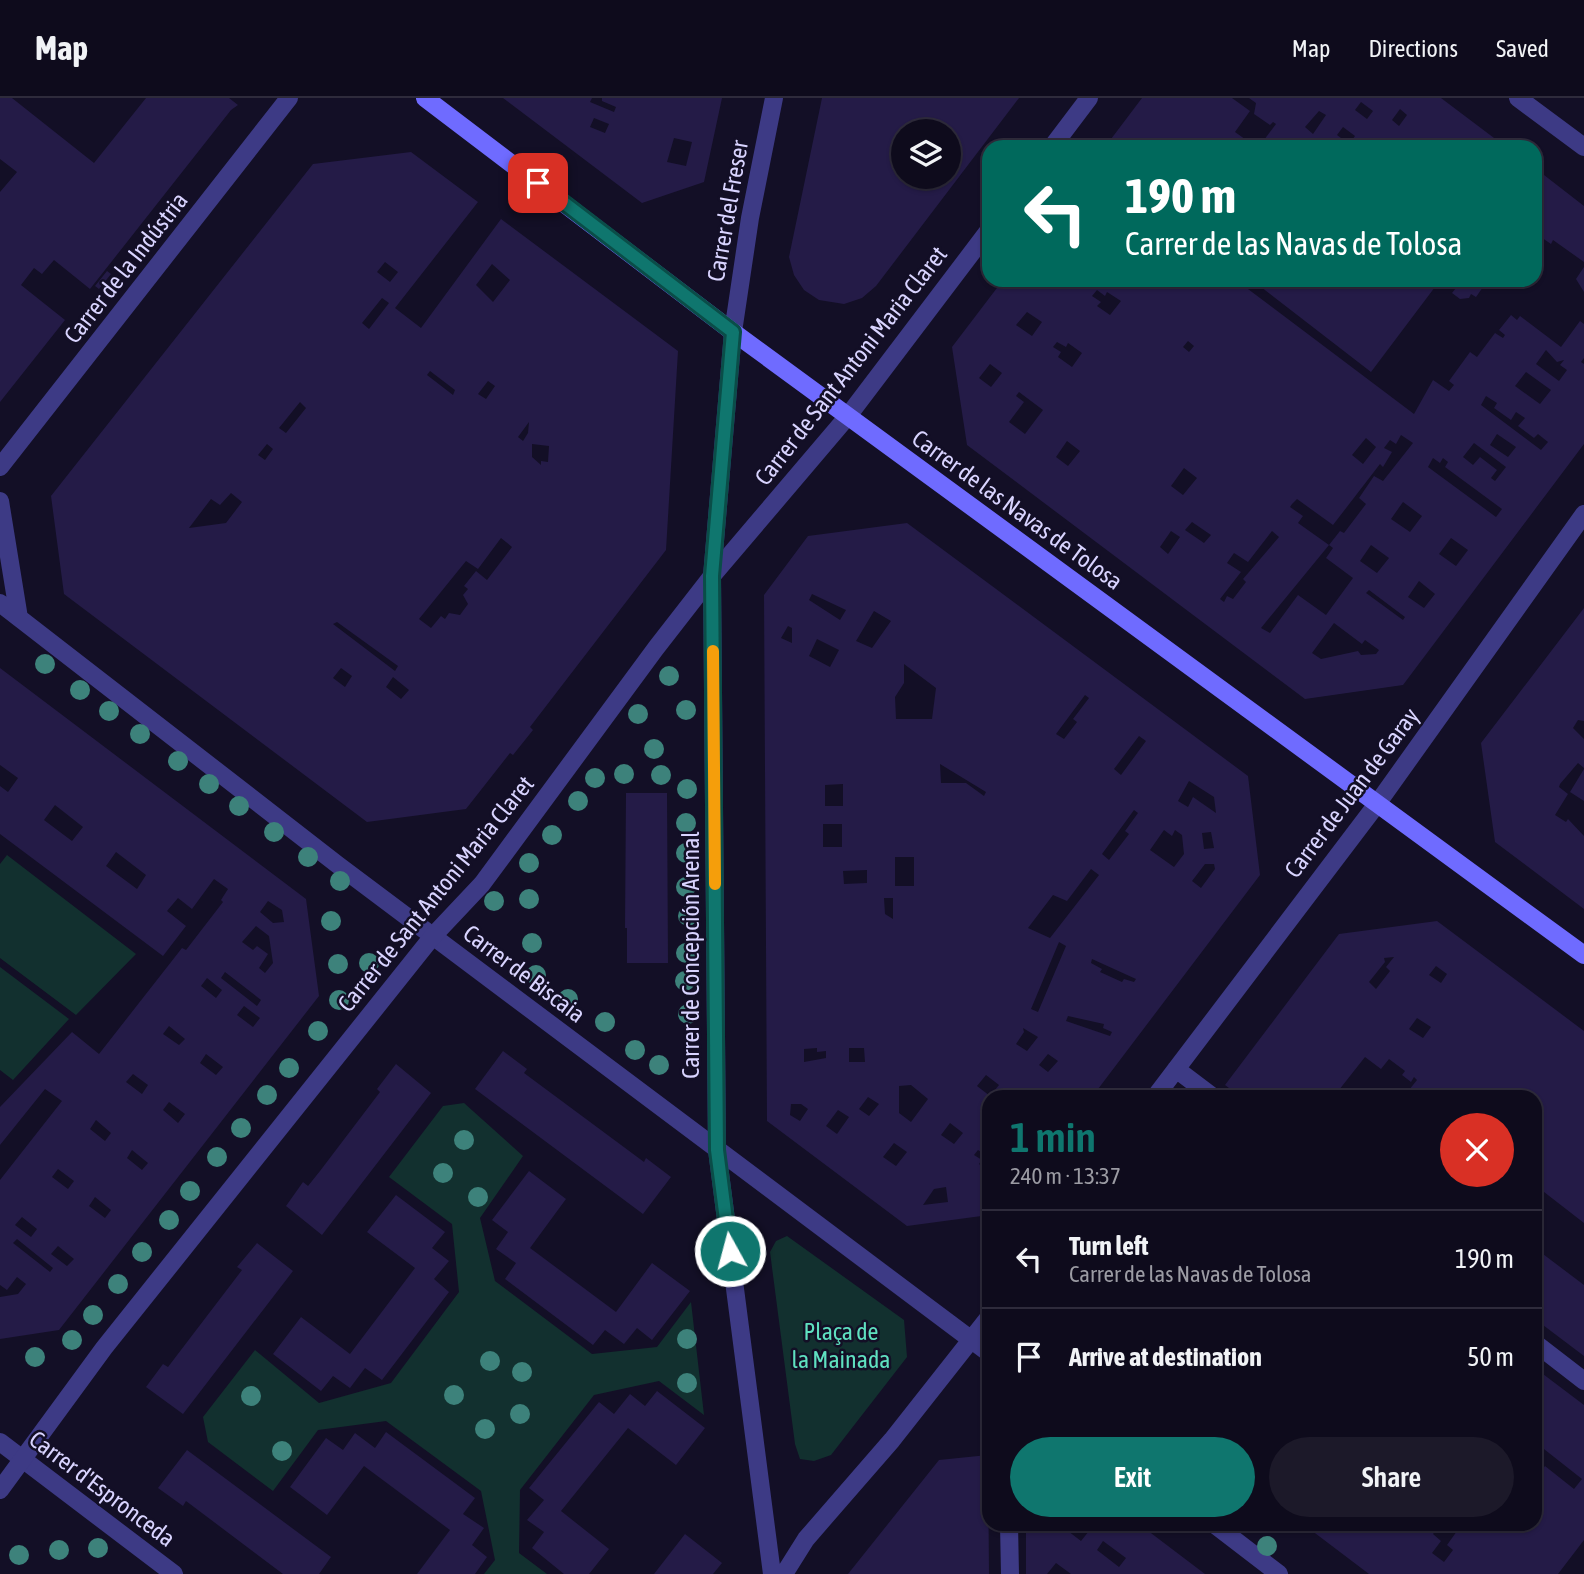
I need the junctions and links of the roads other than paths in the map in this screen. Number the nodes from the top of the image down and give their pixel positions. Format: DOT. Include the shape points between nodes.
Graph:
graph roads {
  1 [pos="289,98"];
  2 [pos="425,98"];
  3 [pos="774,98"];
  4 [pos="1089,98"];
  5 [pos="1518,98"];
  6 [pos="1057,140"];
  7 [pos="1584,147"];
  8 [pos="982,239"];
  9 [pos="733,332"];
  10 [pos="848,416"];
  11 [pos="0,467"];
  12 [pos="0,502"];
  13 [pos="1584,514"];
  14 [pos="712,576"];
  15 [pos="0,603"];
  16 [pos="19,618"];
  17 [pos="1377,803"];
  18 [pos="433,936"];
  19 [pos="1584,955"];
  20 [pos="1176,1069"];
  21 [pos="1160,1090"];
  22 [pos="1204,1090"];
  23 [pos="717,1150"];
  24 [pos="982,1326"];
  25 [pos="971,1340"];
  26 [pos="982,1348"];
  27 [pos="1542,1348"];
  28 [pos="1584,1381"];
  29 [pos="0,1442"];
  30 [pos="22,1461"];
  31 [pos="0,1490"];
  32 [pos="1009,1531"];
  33 [pos="1223,1531"];
  34 [pos="174,1574"];
  35 [pos="772,1574"];
  36 [pos="784,1574"];
  37 [pos="1010,1574"];
  38 [pos="1279,1574"];
  1 -- 11 [label="street, Carrer de la Indústria"];
  2 -- 9 [label="main road, Carrer de las Navas de Tolosa"];
  3 -- 9 [label="street, Carrer del Freser"];
  4 -- 6 [label="street"];
  5 -- 7 [label="street"];
  8 -- 10 [label="street, Carrer de Sant Antoni Maria Claret"];
  9 -- 10 [label="main road, Carrer de las Navas de Tolosa"];
  9 -- 14 [label="street, Carrer de Concepción Arenal"];
  10 -- 14 [label="street, Carrer de Sant Antoni Maria Claret"];
  10 -- 17 [label="main road, Carrer de las Navas de Tolosa"];
  12 -- 16 [label="street"];
  13 -- 17 [label="street, Carrer de Juan de Garay"];
  14 -- 18 [label="street, Carrer de Sant Antoni Maria Claret" via="482,884"];
  14 -- 23 [label="street, Carrer de Concepción Arenal"];
  15 -- 16 [label="street, Carrer de Biscaia"];
  16 -- 18 [label="street, Carrer de Biscaia"];
  17 -- 19 [label="main road, Carrer de las Navas de Tolosa"];
  17 -- 20 [label="street, Carrer de Juan de Garay"];
  18 -- 23 [label="street, Carrer de Biscaia"];
  18 -- 30 [label="street, Carrer de Sant Antoni Maria Claret" via="104,1348"];
  20 -- 21 [label="street, Carrer de Juan de Garay"];
  20 -- 22 [label="street"];
  23 -- 25 [label="street, Carrer de Biscaia"];
  23 -- 35 [label="street, Carrer de Concepción Arenal"];
  24 -- 25 [label="street"];
  25 -- 26 [label="street, Carrer de Biscaia"];
  25 -- 36 [label="street" via="806,1539"];
  27 -- 28 [label="street"];
  29 -- 30 [label="street, Carrer d'Espronceda"];
  30 -- 31 [label="street, Carrer de Sant Antoni Maria Claret"];
  30 -- 34 [label="street, Carrer d'Espronceda"];
  32 -- 37 [label="street"];
  33 -- 38 [label="street"];
}
